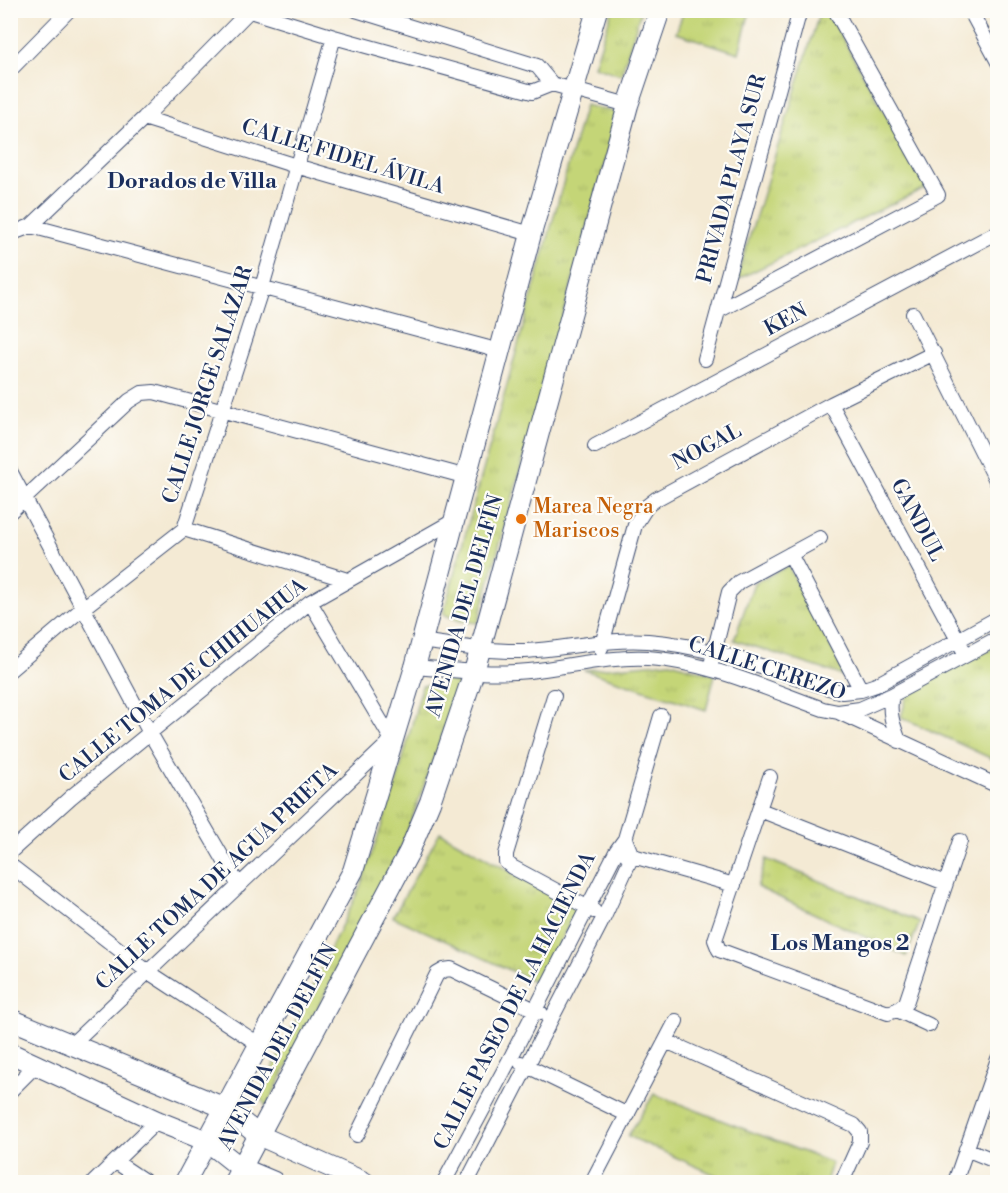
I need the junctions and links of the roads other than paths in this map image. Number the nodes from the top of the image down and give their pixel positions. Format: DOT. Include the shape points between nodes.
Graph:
graph roads {
  1 [pos="69,10"];
  2 [pos="356,10"];
  3 [pos="597,10"];
  4 [pos="660,10"];
  5 [pos="800,10"];
  6 [pos="835,10"];
  7 [pos="970,10"];
  8 [pos="250,11"];
  9 [pos="334,37"];
  10 [pos="998,62"];
  11 [pos="12,65"];
  12 [pos="552,84"];
  13 [pos="574,91"];
  14 [pos="628,105"];
  15 [pos="144,118"];
  16 [pos="296,166"];
  17 [pos="30,226"];
  18 [pos="998,232"];
  19 [pos="10,234"];
  20 [pos="531,234"];
  21 [pos="262,287"];
  22 [pos="718,311"];
  23 [pos="913,314"];
  24 [pos="500,351"];
  25 [pos="934,354"];
  26 [pos="705,359"];
  27 [pos="831,405"];
  28 [pos="223,411"];
  29 [pos="595,446"];
  30 [pos="10,471"];
  31 [pos="466,477"];
  32 [pos="998,484"];
  33 [pos="25,498"];
  34 [pos="10,512"];
  35 [pos="454,520"];
  36 [pos="184,529"];
  37 [pos="820,538"];
  38 [pos="790,554"];
  39 [pos="347,580"];
  40 [pos="310,602"];
  41 [pos="83,608"];
  42 [pos="998,618"];
  43 [pos="998,638"];
  44 [pos="957,640"];
  45 [pos="421,642"];
  46 [pos="603,642"];
  47 [pos="480,649"];
  48 [pos="713,652"];
  49 [pos="966,656"];
  50 [pos="597,661"];
  51 [pos="415,667"];
  52 [pos="710,669"];
  53 [pos="10,670"];
  54 [pos="474,672"];
  55 [pos="861,690"];
  56 [pos="892,695"];
  57 [pos="554,696"];
  58 [pos="838,712"];
  59 [pos="661,716"];
  60 [pos="150,734"];
  61 [pos="392,740"];
  62 [pos="899,741"];
  63 [pos="770,777"];
  64 [pos="998,786"];
  65 [pos="760,810"];
  66 [pos="960,841"];
  67 [pos="621,844"];
  68 [pos="10,852"];
  69 [pos="632,856"];
  70 [pos="10,865"];
  71 [pos="945,883"];
  72 [pos="734,885"];
  73 [pos="239,886"];
  74 [pos="588,908"];
  75 [pos="604,916"];
  76 [pos="147,971"];
  77 [pos="535,1010"];
  78 [pos="897,1010"];
  79 [pos="551,1018"];
  80 [pos="10,1019"];
  81 [pos="676,1020"];
  82 [pos="929,1025"];
  83 [pos="666,1041"];
  84 [pos="72,1044"];
  85 [pos="260,1045"];
  86 [pos="10,1053"];
  87 [pos="510,1059"];
  88 [pos="998,1059"];
  89 [pos="37,1064"];
  90 [pos="528,1066"];
  91 [pos="10,1091"];
  92 [pos="225,1108"];
  93 [pos="628,1115"];
  94 [pos="157,1121"];
  95 [pos="258,1135"];
  96 [pos="357,1135"];
  97 [pos="207,1141"];
  98 [pos="966,1149"];
  99 [pos="116,1162"];
  100 [pos="998,1162"];
  101 [pos="453,1167"];
  102 [pos="238,1175"];
  103 [pos="468,1179"];
  104 [pos="94,1182"];
  105 [pos="146,1182"];
  106 [pos="185,1182"];
  107 [pos="274,1182"];
  108 [pos="364,1182"];
  109 [pos="444,1182"];
  110 [pos="592,1182"];
  111 [pos="842,1182"];
  112 [pos="955,1182"];
  1 -- 11 [label="street"];
  2 -- 12 [label="street" via="537,66"];
  3 -- 13 [label="street, AVENIDA DEL DELFÍN"];
  4 -- 14 [label="street, AVENIDA DEL DELFÍN"];
  5 -- 22 [label="street, PRIVADA PLAYA SUR"];
  6 -- 22 [label="street" via="938,195"];
  7 -- 10 [label="street"];
  8 -- 9 [label="street"];
  8 -- 15 [label="street"];
  9 -- 12 [label="street" via="531,92"];
  9 -- 16 [label="street, CALLE JORGE SALAZAR"];
  12 -- 13 [label="street"];
  13 -- 14 [label="street"];
  13 -- 20 [label="street, AVENIDA DEL DELFÍN"];
  14 -- 47 [label="street, AVENIDA DEL DELFÍN"];
  15 -- 16 [label="street, CALLE FIDEL ÁVILA"];
  15 -- 17 [label="street"];
  16 -- 20 [label="street, CALLE FIDEL ÁVILA"];
  16 -- 21 [label="street, CALLE JORGE SALAZAR"];
  17 -- 19 [label="street"];
  17 -- 21 [label="street"];
  18 -- 29 [label="street, KEN"];
  20 -- 24 [label="street, AVENIDA DEL DELFÍN"];
  21 -- 24 [label="street"];
  21 -- 28 [label="street, CALLE JORGE SALAZAR"];
  22 -- 26 [label="street, PRIVADA PLAYA SUR"];
  23 -- 25 [label="street"];
  24 -- 31 [label="street, AVENIDA DEL DELFÍN"];
  25 -- 27 [label="street, NOGAL"];
  25 -- 32 [label="street"];
  27 -- 44 [label="street, GANDUL"];
  27 -- 46 [label="street, NOGAL" via="647,506 635,525"];
  28 -- 31 [label="street"];
  28 -- 33 [label="street" via="154,392 142,393"];
  28 -- 36 [label="street, CALLE JORGE SALAZAR"];
  30 -- 33 [label="street"];
  31 -- 35 [label="street, AVENIDA DEL DELFÍN"];
  33 -- 34 [label="street"];
  33 -- 41 [label="street"];
  35 -- 39 [label="street, CALLE TOMA DE CHIHUAHUA"];
  35 -- 45 [label="street, AVENIDA DEL DELFÍN"];
  36 -- 39 [label="street"];
  36 -- 41 [label="street, CALLE JORGE SALAZAR"];
  37 -- 38 [label="street"];
  38 -- 48 [label="street" via="739,582 729,592"];
  38 -- 55 [label="street"];
  39 -- 40 [label="street, CALLE TOMA DE CHIHUAHUA"];
  40 -- 60 [label="street, CALLE TOMA DE CHIHUAHUA"];
  40 -- 61 [label="street"];
  41 -- 53 [label="street, CALLE JORGE SALAZAR"];
  41 -- 60 [label="street"];
  42 -- 44 [label="street"];
  43 -- 49 [label="street"];
  44 -- 49 [label="street, GANDUL"];
  44 -- 55 [label="street"];
  45 -- 47 [label="street, AVENIDA DEL DELFÍN"];
  45 -- 51 [label="street, AVENIDA DEL DELFÍN"];
  46 -- 47 [label="street, CALLE CEREZO" via="528,651"];
  46 -- 48 [label="street, CALLE CEREZO" via="667,643"];
  46 -- 50 [label="street, NOGAL"];
  47 -- 54 [label="street, AVENIDA DEL DELFÍN"];
  48 -- 52 [label="street"];
  48 -- 55 [label="street, CALLE CEREZO" via="842,692"];
  49 -- 56 [label="street"];
  50 -- 52 [label="street, CALLE CEREZO" via="646,658"];
  50 -- 54 [label="street, CALLE CEREZO" via="528,671"];
  51 -- 54 [label="street, AVENIDA DEL DELFÍN"];
  51 -- 61 [label="street, AVENIDA DEL DELFÍN"];
  52 -- 58 [label="street, CALLE CEREZO"];
  54 -- 95 [label="street, AVENIDA DEL DELFÍN" via="409,852"];
  56 -- 58 [label="street" via="860,709"];
  56 -- 62 [label="street" via="889,706"];
  57 -- 74 [label="street" via="506,862"];
  58 -- 62 [label="street, CALLE CEREZO"];
  59 -- 67 [label="street, CALLE PASEO DE LA HACIENDA"];
  60 -- 68 [label="street, CALLE TOMA DE CHIHUAHUA"];
  60 -- 73 [label="street"];
  61 -- 73 [label="street, CALLE TOMA DE AGUA PRIETA"];
  61 -- 85 [label="street, AVENIDA DEL DELFÍN" via="353,871"];
  62 -- 64 [label="street, CALLE CEREZO"];
  63 -- 65 [label="street"];
  65 -- 71 [label="street"];
  65 -- 72 [label="street"];
  66 -- 71 [label="street"];
  67 -- 69 [label="street"];
  67 -- 74 [label="street, CALLE PASEO DE LA HACIENDA"];
  69 -- 72 [label="street"];
  69 -- 75 [label="street, CALLE PASEO DE LA HACIENDA"];
  70 -- 76 [label="street"];
  71 -- 78 [label="street" via="906,1003"];
  72 -- 78 [label="street" via="715,940 719,950 888,1013"];
  73 -- 76 [label="street, CALLE TOMA DE AGUA PRIETA"];
  74 -- 75 [label="street"];
  74 -- 77 [label="street, CALLE PASEO DE LA HACIENDA"];
  75 -- 79 [label="street, CALLE PASEO DE LA HACIENDA"];
  76 -- 84 [label="street, CALLE TOMA DE AGUA PRIETA"];
  76 -- 85 [label="street"];
  77 -- 79 [label="street"];
  77 -- 87 [label="street, CALLE PASEO DE LA HACIENDA"];
  77 -- 96 [label="street" via="452,969 437,974"];
  78 -- 82 [label="street"];
  79 -- 90 [label="street, CALLE PASEO DE LA HACIENDA"];
  80 -- 84 [label="street"];
  81 -- 83 [label="street"];
  83 -- 93 [label="street"];
  83 -- 111 [label="street" via="854,1125 860,1132 860,1142"];
  84 -- 92 [label="street"];
  85 -- 92 [label="street, AVENIDA DEL DELFÍN"];
  86 -- 89 [label="street"];
  87 -- 90 [label="street"];
  87 -- 101 [label="street, CALLE PASEO DE LA HACIENDA"];
  88 -- 98 [label="street"];
  89 -- 91 [label="street"];
  89 -- 94 [label="street"];
  90 -- 93 [label="street"];
  90 -- 103 [label="street, CALLE PASEO DE LA HACIENDA"];
  92 -- 95 [label="street"];
  92 -- 97 [label="street, AVENIDA DEL DELFÍN"];
  93 -- 110 [label="street"];
  94 -- 97 [label="street"];
  94 -- 99 [label="street"];
  95 -- 102 [label="street, AVENIDA DEL DELFÍN"];
  95 -- 108 [label="street"];
  97 -- 102 [label="street"];
  97 -- 106 [label="street, AVENIDA DEL DELFÍN"];
  98 -- 100 [label="street"];
  98 -- 112 [label="street"];
  99 -- 104 [label="street"];
  99 -- 105 [label="street"];
  101 -- 103 [label="street"];
  101 -- 109 [label="street, CALLE PASEO DE LA HACIENDA"];
  102 -- 107 [label="street"];
}
